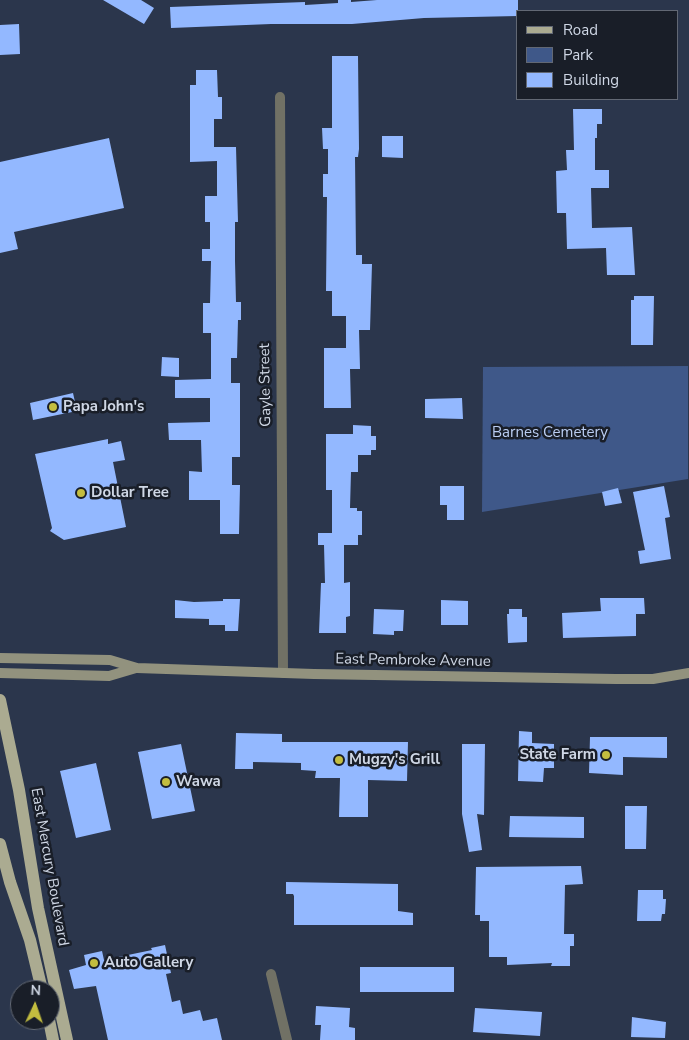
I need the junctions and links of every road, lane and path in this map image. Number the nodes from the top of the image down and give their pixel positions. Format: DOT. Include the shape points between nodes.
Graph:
graph roads {
  1 [pos="280,97"];
  2 [pos="0,658"];
  3 [pos="137,668"];
  4 [pos="0,673"];
  5 [pos="283,673"];
  6 [pos="689,673"];
  7 [pos="0,700"];
  8 [pos="0,844"];
  9 [pos="271,974"];
  10 [pos="40,980"];
  11 [pos="67,1040"];
  12 [pos="286,1040"];
  1 -- 5 [label="street, Gayle Street"];
  2 -- 3 [label="main road, East Pembroke Avenue" via="110,660"];
  3 -- 4 [label="main road, East Pembroke Avenue" via="109,676"];
  3 -- 5 [label="main road, East Pembroke Avenue"];
  5 -- 6 [label="main road, East Pembroke Avenue" via="616,679 653,679"];
  7 -- 11 [label="main road, East Mercury Boulevard" via="19,790 38,908"];
  8 -- 10 [label="main road, East Mercury Boulevard"];
  9 -- 12 [label="street"];
}
